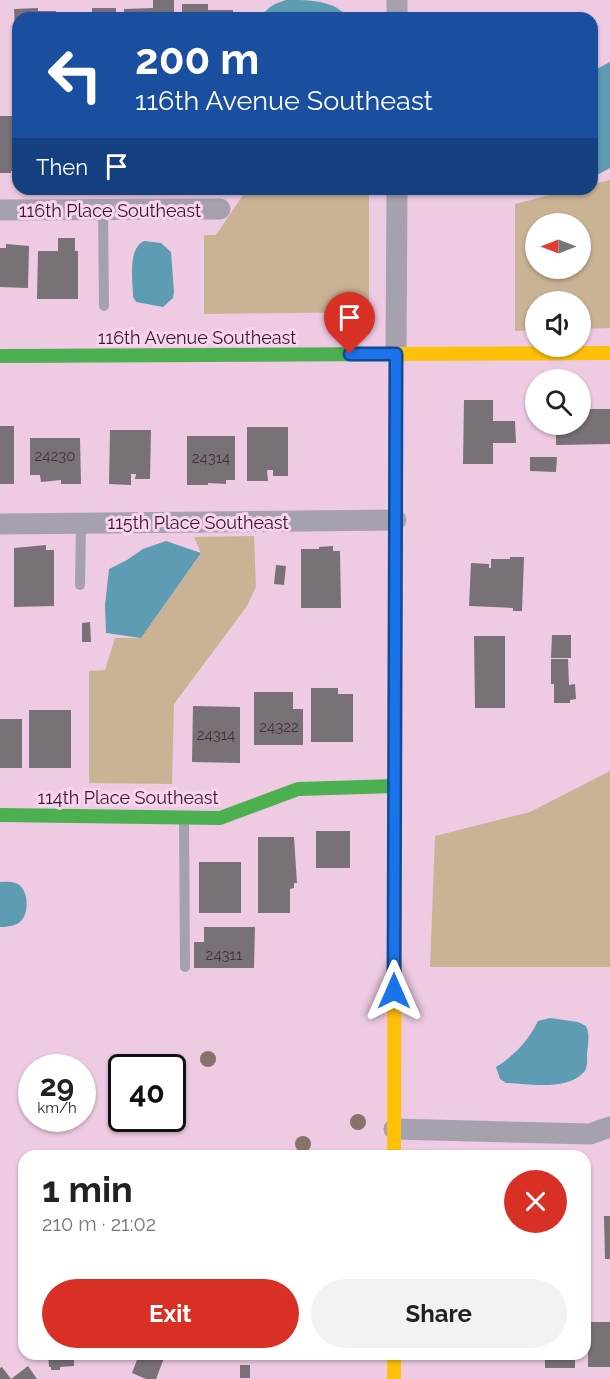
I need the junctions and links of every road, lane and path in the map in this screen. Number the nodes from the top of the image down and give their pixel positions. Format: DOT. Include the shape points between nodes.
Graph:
graph roads {
  1 [pos="397,195"];
  2 [pos="220,209"];
  3 [pos="0,210"];
  4 [pos="103,210"];
  5 [pos="104,306"];
  6 [pos="610,353"];
  7 [pos="396,354"];
  8 [pos="0,356"];
  9 [pos="396,520"];
  10 [pos="81,523"];
  11 [pos="0,524"];
  12 [pos="80,585"];
  13 [pos="395,786"];
  14 [pos="0,814"];
  15 [pos="184,818"];
  16 [pos="185,967"];
  17 [pos="610,1127"];
  18 [pos="394,1129"];
  19 [pos="394,1150"];
  20 [pos="394,1360"];
  21 [pos="394,1379"];
  1 -- 7 [label="street"];
  2 -- 4 [label="street, 116th Place Southeast"];
  3 -- 4 [label="street, 116th Place Southeast"];
  4 -- 5 [label="lane"];
  6 -- 7 [label="street, 116th Avenue Southeast"];
  7 -- 8 [label="street, 116th Avenue Southeast"];
  7 -- 9 [label="street"];
  9 -- 10 [label="street, 115th Place Southeast"];
  9 -- 13 [label="street"];
  10 -- 11 [label="street, 115th Place Southeast"];
  10 -- 12 [label="lane"];
  13 -- 15 [label="street, 114th Place Southeast" via="298,789 220,818"];
  13 -- 18 [label="street"];
  14 -- 15 [label="street, 114th Place Southeast"];
  15 -- 16 [label="lane"];
  17 -- 18 [label="street" via="590,1134"];
  18 -- 19 [label="street"];
  20 -- 21 [label="street"];
}
